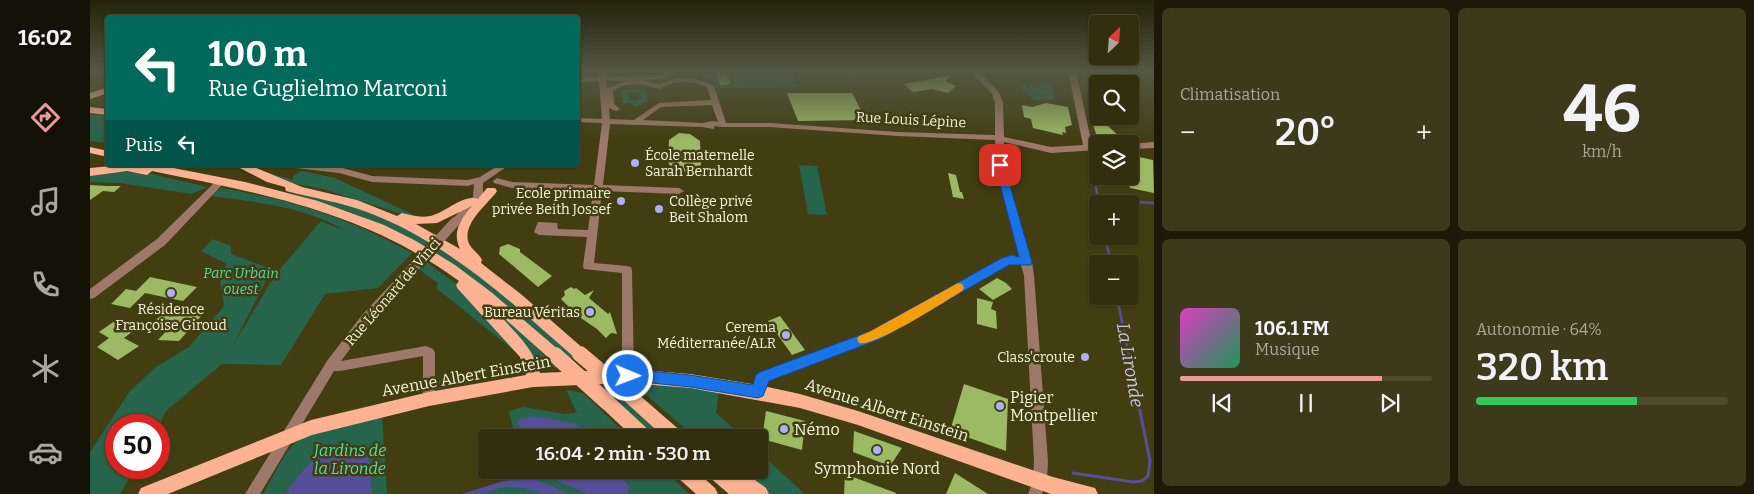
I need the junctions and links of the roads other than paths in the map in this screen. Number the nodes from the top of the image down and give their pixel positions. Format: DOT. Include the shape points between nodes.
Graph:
graph roads {
  1 [pos="604,94"];
  2 [pos="609,94"];
  3 [pos="661,94"];
  4 [pos="713,94"];
  5 [pos="996,94"];
  6 [pos="1075,94"];
  7 [pos="716,102"];
  8 [pos="663,104"];
  9 [pos="616,108"];
  10 [pos="90,110"];
  11 [pos="105,112"];
  12 [pos="580,120"];
  13 [pos="606,121"];
  14 [pos="636,122"];
  15 [pos="723,125"];
  16 [pos="1089,136"];
  17 [pos="1000,138"];
  18 [pos="90,145"];
  19 [pos="1154,145"];
  20 [pos="1139,146"];
  21 [pos="105,147"];
  22 [pos="1089,148"];
  23 [pos="90,150"];
  24 [pos="105,153"];
  25 [pos="90,155"];
  26 [pos="105,158"];
  27 [pos="150,167"];
  28 [pos="179,167"];
  29 [pos="243,167"];
  30 [pos="326,167"];
  31 [pos="341,168"];
  32 [pos="90,172"];
  33 [pos="217,184"];
  34 [pos="487,185"];
  35 [pos="597,188"];
  36 [pos="309,191"];
  37 [pos="275,192"];
  38 [pos="679,192"];
  39 [pos="363,206"];
  40 [pos="553,232"];
  41 [pos="592,234"];
  42 [pos="1027,262"];
  43 [pos="446,265"];
  44 [pos="497,283"];
  45 [pos="90,295"];
  46 [pos="331,365"];
  47 [pos="628,376"];
  48 [pos="533,377"];
  49 [pos="758,392"];
  50 [pos="429,399"];
  51 [pos="636,429"];
  52 [pos="667,429"];
  53 [pos="285,438"];
  54 [pos="692,479"];
  55 [pos="724,479"];
  56 [pos="739,479"];
  57 [pos="1038,487"];
  58 [pos="147,494"];
  59 [pos="252,494"];
  60 [pos="709,494"];
  61 [pos="742,494"];
  62 [pos="760,494"];
  63 [pos="1089,494"];
  1 -- 13 [label="street"];
  2 -- 9 [label="street" via="610,105"];
  3 -- 8 [label="street"];
  4 -- 7 [label="street"];
  5 -- 17 [label="street"];
  6 -- 16 [label="street"];
  7 -- 8 [label="street"];
  7 -- 15 [label="street"];
  8 -- 14 [label="street"];
  10 -- 11 [label="main road"];
  12 -- 13 [label="street, Rue Louis Lépine"];
  13 -- 14 [label="street, Rue Louis Lépine"];
  13 -- 35 [label="street"];
  14 -- 15 [label="street, Rue Louis Lépine"];
  15 -- 17 [label="street, Rue Louis Lépine"];
  17 -- 22 [label="street, Rue Louis Lépine" via="1051,150"];
  17 -- 42 [label="street" via="1000,165"];
  18 -- 21 [label="main road"];
  19 -- 20 [label="street"];
  23 -- 24 [label="main road"];
  25 -- 26 [label="main road"];
  27 -- 37 [label="main road"];
  28 -- 36 [label="main road"];
  29 -- 36 [label="main road"];
  30 -- 31 [label="street"];
  31 -- 34 [label="street" via="372,179"];
  32 -- 33 [label="main road" via="127,168"];
  33 -- 37 [label="main road"];
  33 -- 45 [label="street" via="161,242"];
  34 -- 35 [label="street"];
  34 -- 39 [label="main road" via="446,216 424,221"];
  34 -- 44 [label="main road" via="465,224 461,240 466,251 496,277"];
  34 -- 46 [label="street, Rue Léonard de Vinci, bridge" via="362,323"];
  35 -- 38 [label="street"];
  35 -- 41 [label="street"];
  36 -- 39 [label="main road"];
  37 -- 43 [label="main road" via="350,216 405,241"];
  39 -- 44 [label="main road" via="402,222 449,248"];
  40 -- 41 [label="street" via="554,225 541,224 539,232"];
  41 -- 47 [label="street" via="588,266 627,270"];
  42 -- 49 [label="street" via="1006,261 875,335 765,377"];
  42 -- 57 [label="street" via="1041,461"];
  43 -- 48 [label="main road" via="447,271 471,292 525,353"];
  43 -- 51 [label="main road, bridge" via="483,292"];
  44 -- 52 [label="main road, bridge"];
  46 -- 50 [label="street" via="426,351 429,353"];
  46 -- 53 [label="street, Rue Léonard de Vinci"];
  47 -- 48 [label="main road, Avenue Albert Einstein"];
  47 -- 49 [label="main road, Avenue Albert Einstein" via="690,381"];
  48 -- 50 [label="main road, Avenue Albert Einstein"];
  49 -- 57 [label="main road, Avenue Albert Einstein" via="850,415"];
  50 -- 53 [label="main road, Avenue Albert Einstein" via="311,428"];
  53 -- 58 [label="main road, Avenue Albert Einstein"];
  53 -- 59 [label="street, Rue Léonard de Vinci"];
  54 -- 60 [label="main road"];
  55 -- 61 [label="main road"];
  56 -- 62 [label="main road"];
  57 -- 63 [label="main road, Avenue Albert Einstein"];
}
